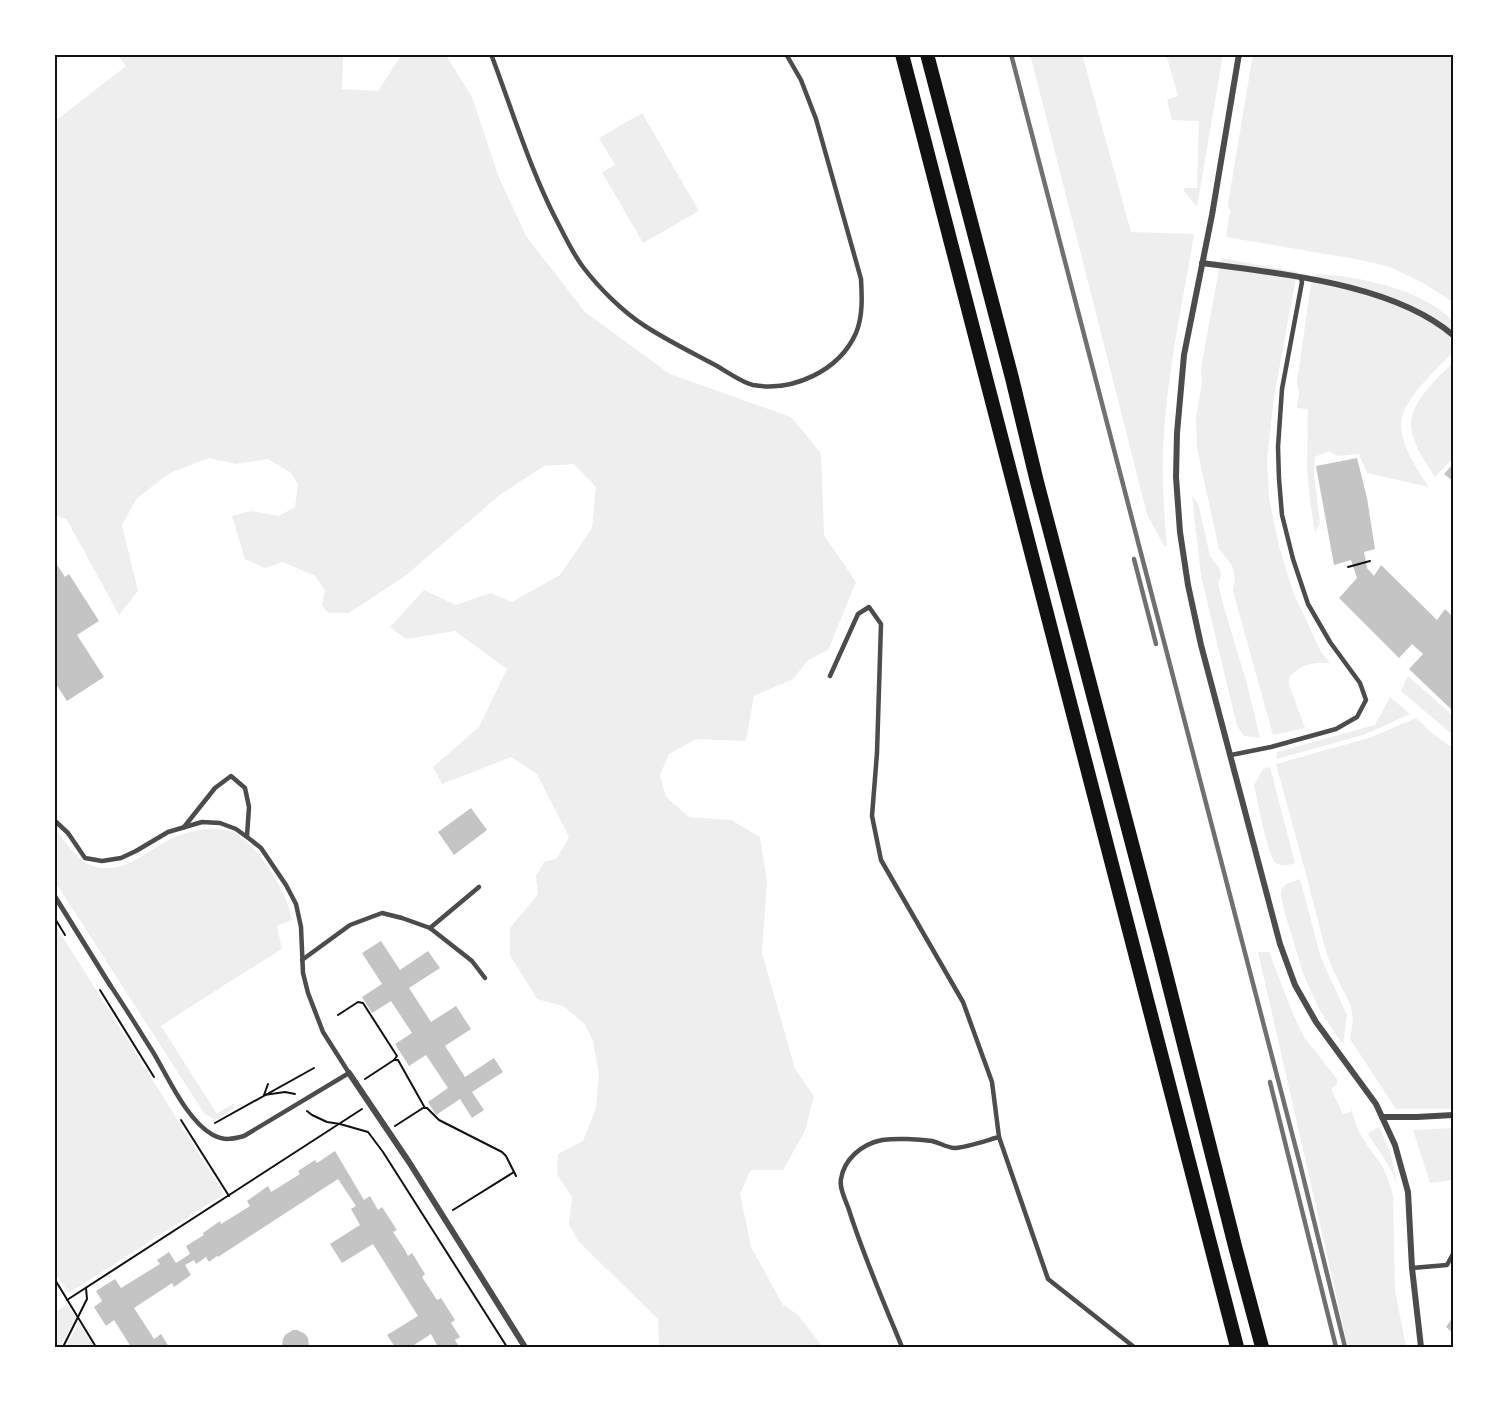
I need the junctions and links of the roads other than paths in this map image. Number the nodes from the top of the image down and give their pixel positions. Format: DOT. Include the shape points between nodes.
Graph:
graph roads {
  1 [pos="491,54"];
  2 [pos="786,54"];
  3 [pos="902,54"];
  4 [pos="927,54"];
  5 [pos="1239,54"];
  6 [pos="1202,263"];
  7 [pos="1301,278"];
  8 [pos="1453,335"];
  9 [pos="830,676"];
  10 [pos="1231,755"];
  11 [pos="54,820"];
  12 [pos="184,827"];
  13 [pos="247,837"];
  14 [pos="480,887"];
  15 [pos="54,895"];
  16 [pos="430,928"];
  17 [pos="302,960"];
  18 [pos="486,978"];
  19 [pos="110,985"];
  20 [pos="349,1073"];
  21 [pos="1453,1115"];
  22 [pos="1382,1118"];
  23 [pos="999,1137"];
  24 [pos="1453,1254"];
  25 [pos="1412,1268"];
  26 [pos="525,1347"];
  27 [pos="902,1347"];
  28 [pos="1134,1347"];
  29 [pos="1237,1347"];
  30 [pos="1262,1347"];
  31 [pos="1421,1347"];
  1 -- 2 [label="lane" via="545,199 581,266 630,315 656,333 751,385 777,386 820,373 845,351 856,332 862,299 861,279 816,119"];
  3 -- 29 [label="main road"];
  4 -- 30 [label="main road"];
  5 -- 6 [label="street"];
  6 -- 7 [label="street"];
  6 -- 10 [label="street" via="1184,355 1176,477 1188,585"];
  7 -- 8 [label="street" via="1350,287 1406,306"];
  7 -- 10 [label="lane" via="1282,389 1278,458 1282,515 1308,604 1360,683 1366,700 1357,717 1336,729"];
  9 -- 23 [label="lane" via="858,614 869,607 881,624 872,816 881,860 963,1002 992,1082"];
  10 -- 22 [label="street" via="1280,944 1295,985"];
  11 -- 12 [label="lane" via="86,858 102,861 121,858"];
  12 -- 13 [label="lane" via="220,823"];
  12 -- 13 [label="lane" via="215,788 231,776 245,788 249,807"];
  13 -- 17 [label="lane" via="261,848 296,904"];
  14 -- 16 [label="lane"];
  15 -- 19 [label="street"];
  16 -- 17 [label="lane" via="382,914 350,925"];
  16 -- 18 [label="lane" via="472,961"];
  17 -- 20 [label="lane" via="308,993 323,1032"];
  19 -- 20 [label="lane" via="184,1106 205,1130 221,1139 244,1136"];
  20 -- 26 [label="street"];
  21 -- 22 [label="street"];
  22 -- 25 [label="street" via="1395,1145 1408,1192"];
  23 -- 27 [label="lane" via="957,1148 915,1139 882,1140 859,1150 844,1167 840,1182 863,1252"];
  23 -- 28 [label="lane" via="1048,1279"];
  24 -- 25 [label="lane" via="1447,1265"];
  25 -- 31 [label="street"];
}
